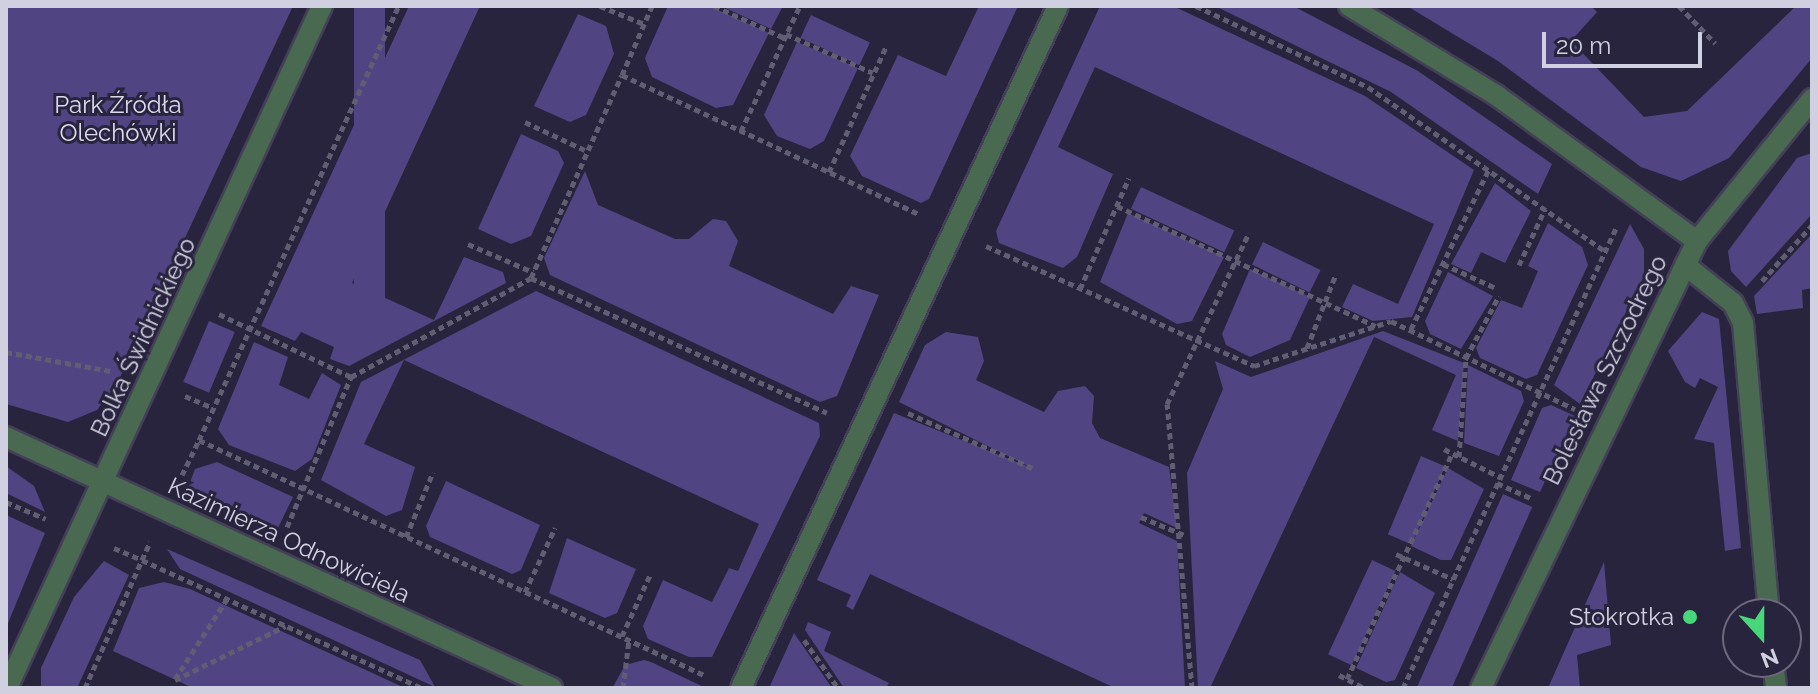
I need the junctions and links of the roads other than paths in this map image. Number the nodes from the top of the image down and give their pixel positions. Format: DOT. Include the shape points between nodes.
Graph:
graph roads {
  1 [pos="322,6"];
  2 [pos="1058,6"];
  3 [pos="1349,6"];
  4 [pos="1812,99"];
  5 [pos="1697,241"];
  6 [pos="1685,265"];
  7 [pos="6,437"];
  8 [pos="103,482"];
  9 [pos="1767,598"];
  10 [pos="7,688"];
  11 [pos="552,688"];
  12 [pos="741,688"];
  13 [pos="1481,688"];
  1 -- 8 [label="street, Bolka Świdnickiego"];
  2 -- 12 [label="street"];
  3 -- 5 [label="street" via="1496,95"];
  4 -- 5 [label="street, Bolesława Szczodrego"];
  5 -- 6 [label="street, Bolesława Szczodrego"];
  6 -- 9 [label="street" via="1737,309"];
  6 -- 13 [label="street, Bolesława Szczodrego"];
  7 -- 8 [label="street, Kazimierza Odnowiciela"];
  8 -- 10 [label="street, Bolka Świdnickiego"];
  8 -- 11 [label="street, Kazimierza Odnowiciela"];
}
